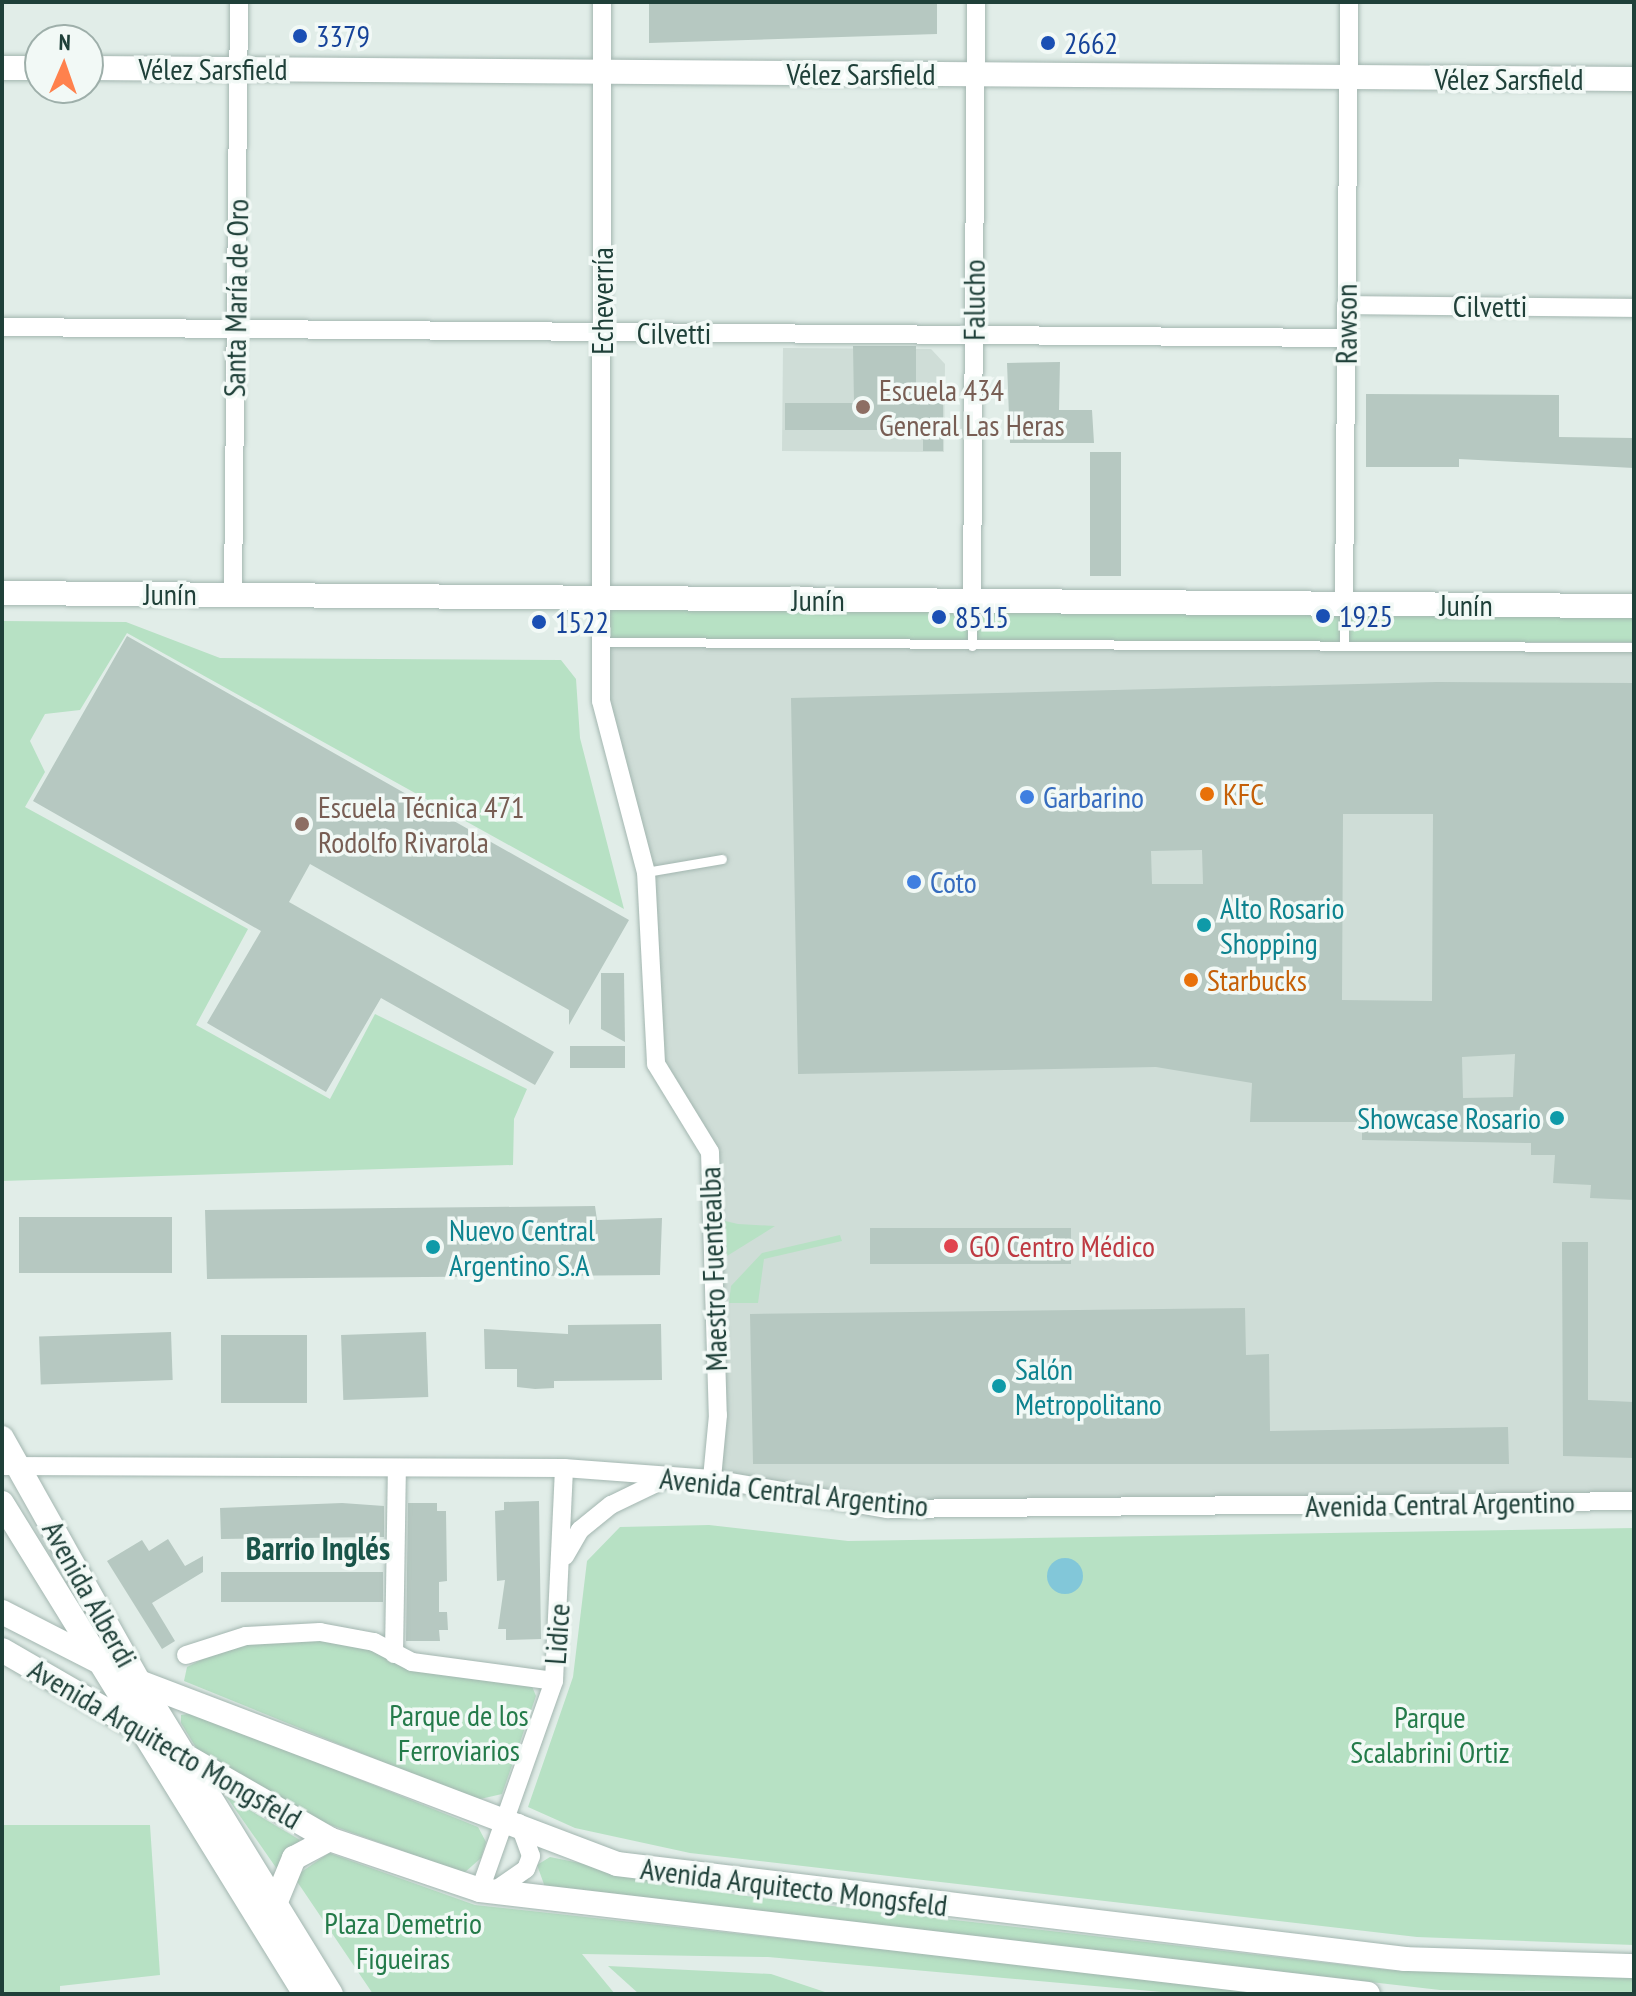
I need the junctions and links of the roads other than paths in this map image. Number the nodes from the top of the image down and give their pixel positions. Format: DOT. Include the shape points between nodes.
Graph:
graph roads {
  1 [pos="239,2"];
  2 [pos="602,2"];
  3 [pos="976,2"];
  4 [pos="1349,2"];
  5 [pos="2,68"];
  6 [pos="24,68"];
  7 [pos="104,68"];
  8 [pos="238,69"];
  9 [pos="602,72"];
  10 [pos="976,75"];
  11 [pos="1348,77"];
  12 [pos="1634,79"];
  13 [pos="1346,305"];
  14 [pos="1634,308"];
  15 [pos="2,327"];
  16 [pos="236,329"];
  17 [pos="602,332"];
  18 [pos="974,335"];
  19 [pos="1346,338"];
  20 [pos="2,593"];
  21 [pos="233,595"];
  22 [pos="600,599"];
  23 [pos="972,602"];
  24 [pos="1344,605"];
  25 [pos="1634,606"];
  26 [pos="600,642"];
  27 [pos="972,646"];
  28 [pos="1344,646"];
  29 [pos="1634,647"];
  30 [pos="722,859"];
  31 [pos="646,872"];
  32 [pos="2,1438"];
  33 [pos="12,1468"];
  34 [pos="564,1468"];
  35 [pos="397,1469"];
  36 [pos="668,1478"];
  37 [pos="712,1479"];
  38 [pos="1634,1501"];
  39 [pos="2,1503"];
  40 [pos="563,1560"];
  41 [pos="2,1612"];
  42 [pos="2,1650"];
  43 [pos="394,1654"];
  44 [pos="186,1655"];
  45 [pos="101,1665"];
  46 [pos="554,1681"];
  47 [pos="139,1682"];
  48 [pos="143,1734"];
  49 [pos="185,1758"];
  50 [pos="514,1829"];
  51 [pos="329,1839"];
  52 [pos="486,1892"];
  53 [pos="275,1904"];
  54 [pos="1634,1966"];
  55 [pos="305,1994"];
  56 [pos="331,1994"];
  57 [pos="1368,1994"];
  1 -- 8 [label="street, Santa María de Oro"];
  2 -- 9 [label="street, Echeverría"];
  3 -- 10 [label="street, Falucho"];
  4 -- 11 [label="street, Rawson"];
  5 -- 6 [label="main road"];
  7 -- 8 [label="main road, Vélez Sarsfield"];
  8 -- 9 [label="main road, Vélez Sarsfield"];
  8 -- 16 [label="street, Santa María de Oro"];
  9 -- 10 [label="main road, Vélez Sarsfield"];
  9 -- 17 [label="street, Echeverría"];
  10 -- 11 [label="main road, Vélez Sarsfield"];
  10 -- 18 [label="street, Falucho"];
  11 -- 12 [label="main road, Vélez Sarsfield"];
  11 -- 13 [label="street, Rawson"];
  13 -- 14 [label="street, Cilvetti"];
  13 -- 19 [label="street, Rawson"];
  15 -- 16 [label="street, Cilvetti"];
  16 -- 17 [label="street, Cilvetti"];
  16 -- 21 [label="street, Santa María de Oro"];
  17 -- 18 [label="street, Cilvetti"];
  17 -- 22 [label="street, Echeverría"];
  18 -- 19 [label="street, Cilvetti"];
  18 -- 23 [label="street, Falucho"];
  19 -- 24 [label="street, Rawson"];
  20 -- 21 [label="main road, Junín"];
  21 -- 22 [label="main road, Junín"];
  22 -- 23 [label="main road, Junín"];
  22 -- 26 [label="street, Maestro Fuentealba"];
  23 -- 24 [label="main road, Junín"];
  23 -- 27 [label="lane, Falucho"];
  24 -- 25 [label="main road, Junín"];
  24 -- 28 [label="lane, Rawson"];
  26 -- 27 [label="lane, Junín"];
  26 -- 31 [label="street, Maestro Fuentealba" via="601,701"];
  27 -- 28 [label="lane, Junín"];
  28 -- 29 [label="lane, Junín"];
  30 -- 31 [label="lane"];
  31 -- 37 [label="street, Maestro Fuentealba" via="656,1064 710,1152 718,1415"];
  32 -- 33 [label="main road, Avenida Alberdi"];
  33 -- 35 [label="street, Avenida Central Argentino"];
  33 -- 47 [label="main road, Avenida Alberdi"];
  34 -- 35 [label="street, Avenida Central Argentino"];
  34 -- 36 [label="street, Avenida Central Argentino"];
  34 -- 40 [label="street, Lidice"];
  35 -- 43 [label="street"];
  36 -- 37 [label="street, Avenida Central Argentino"];
  36 -- 40 [label="street, Lidice" via="611,1505 580,1530"];
  37 -- 38 [label="street, Avenida Central Argentino" via="887,1509"];
  39 -- 45 [label="main road, Avenida Alberdi"];
  40 -- 46 [label="street, Lidice"];
  41 -- 45 [label="main road, Avenida Arquitecto Mongsfeld"];
  42 -- 48 [label="main road, Avenida Arquitecto Mongsfeld"];
  43 -- 44 [label="street" via="346,1635 281,1631 212,1643"];
  43 -- 46 [label="street"];
  45 -- 47 [label="main road, Avenida Arquitecto Mongsfeld"];
  45 -- 48 [label="main road, Avenida Alberdi"];
  46 -- 50 [label="street, Lidice" via="512,1797"];
  47 -- 49 [label="main road, Avenida Alberdi"];
  47 -- 50 [label="main road, Avenida Arquitecto Mongsfeld"];
  48 -- 49 [label="main road, Avenida Arquitecto Mongsfeld"];
  48 -- 55 [label="main road, Avenida Alberdi"];
  49 -- 51 [label="main road, Avenida Arquitecto Mongsfeld"];
  49 -- 53 [label="main road, Avenida Alberdi"];
  50 -- 52 [label="street"];
  50 -- 52 [label="street, Lidice" via="526,1869"];
  50 -- 54 [label="main road, Avenida Arquitecto Mongsfeld" via="685,1877 1405,1959"];
  51 -- 52 [label="main road, Avenida Arquitecto Mongsfeld"];
  51 -- 53 [label="main road" via="294,1858"];
  52 -- 57 [label="main road, Avenida Arquitecto Mongsfeld"];
  53 -- 56 [label="main road, Avenida Alberdi"];
}
